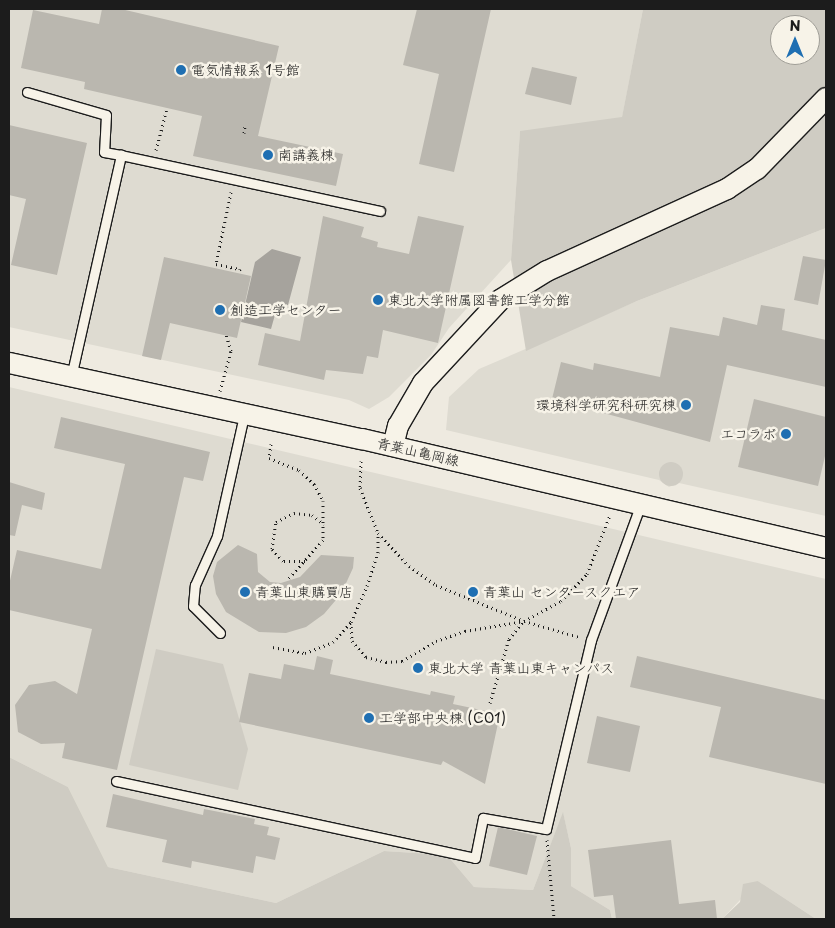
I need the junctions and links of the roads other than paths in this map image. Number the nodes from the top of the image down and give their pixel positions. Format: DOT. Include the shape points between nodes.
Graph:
graph roads {
  1 [pos="27,92"];
  2 [pos="826,98"];
  3 [pos="121,155"];
  4 [pos="380,211"];
  5 [pos="9,363"];
  6 [pos="72,377"];
  7 [pos="244,415"];
  8 [pos="393,446"];
  9 [pos="640,506"];
  10 [pos="826,548"];
  11 [pos="220,633"];
  12 [pos="116,781"];
  1 -- 3 [label="lane" via="106,115 104,152"];
  2 -- 8 [label="street" via="757,169 727,189 547,271 500,300 423,383 398,426"];
  3 -- 4 [label="lane"];
  3 -- 6 [label="lane"];
  5 -- 6 [label="street, 青葉山亀岡線"];
  6 -- 7 [label="street, 青葉山亀岡線"];
  7 -- 8 [label="street, 青葉山亀岡線"];
  7 -- 11 [label="lane" via="217,536 196,585 193,606"];
  8 -- 9 [label="street, 青葉山亀岡線"];
  9 -- 10 [label="street, 青葉山亀岡線"];
  9 -- 12 [label="lane" via="592,640 546,829 483,818 475,858"];
}
